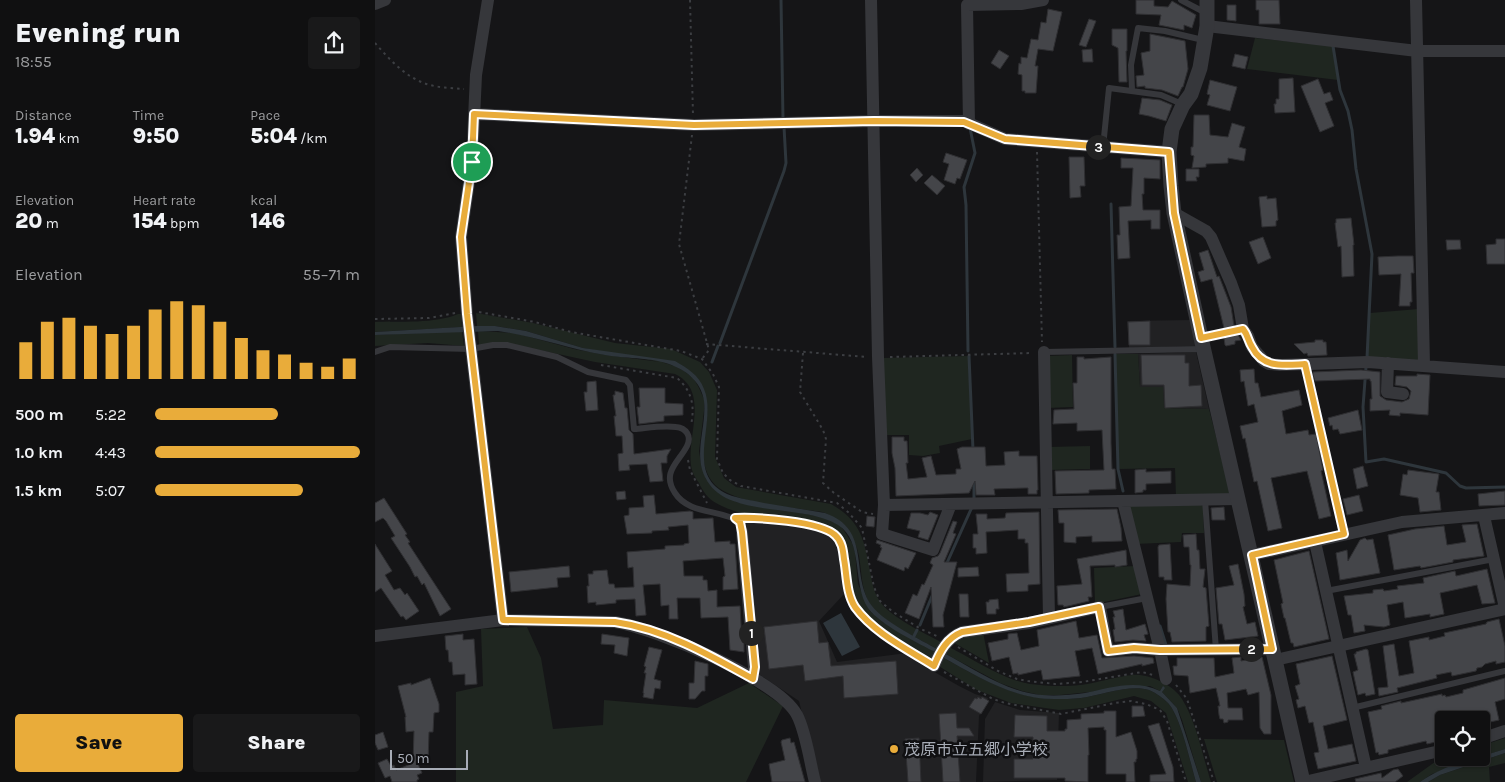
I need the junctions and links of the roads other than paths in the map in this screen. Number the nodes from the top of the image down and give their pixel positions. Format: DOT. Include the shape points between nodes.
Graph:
graph roads {
  1 [pos="385,0"];
  2 [pos="488,0"];
  3 [pos="871,0"];
  4 [pos="1043,0"];
  5 [pos="1181,0"];
  6 [pos="1416,0"];
  7 [pos="375,4"];
  8 [pos="1206,20"];
  9 [pos="1417,51"];
  10 [pos="1505,51"];
  11 [pos="1131,90"];
  12 [pos="1183,105"];
  13 [pos="474,114"];
  14 [pos="874,121"];
  15 [pos="969,124"];
  16 [pos="1103,147"];
  17 [pos="1169,152"];
  18 [pos="1174,213"];
  19 [pos="1243,329"];
  20 [pos="1202,343"];
  21 [pos="471,347"];
  22 [pos="375,352"];
  23 [pos="1044,352"];
  24 [pos="1388,363"];
  25 [pos="1305,364"];
  26 [pos="1424,366"];
  27 [pos="1505,372"];
  28 [pos="1403,394"];
  29 [pos="1205,500"];
  30 [pos="1238,500"];
  31 [pos="1123,501"];
  32 [pos="1047,502"];
  33 [pos="951,504"];
  34 [pos="883,510"];
  35 [pos="1505,512"];
  36 [pos="1484,516"];
  37 [pos="742,532"];
  38 [pos="1344,534"];
  39 [pos="1315,542"];
  40 [pos="1252,555"];
  41 [pos="1494,559"];
  42 [pos="1326,592"];
  43 [pos="1147,598"];
  44 [pos="1099,607"];
  45 [pos="1505,608"];
  46 [pos="1049,618"];
  47 [pos="503,620"];
  48 [pos="375,636"];
  49 [pos="1338,646"];
  50 [pos="1160,650"];
  51 [pos="1216,650"];
  52 [pos="1273,655"];
  53 [pos="934,665"];
  54 [pos="1505,671"];
  55 [pos="753,679"];
  56 [pos="1166,679"];
  57 [pos="1352,708"];
  58 [pos="1505,731"];
  59 [pos="1490,737"];
  60 [pos="1435,752"];
  61 [pos="1366,768"];
  62 [pos="815,782"];
  63 [pos="1303,782"];
  1 -- 7 [label="street"];
  2 -- 13 [label="street" via="474,92"];
  3 -- 14 [label="street"];
  4 -- 15 [label="street" via="1021,4 967,5"];
  5 -- 8 [label="lane"];
  6 -- 9 [label="street"];
  8 -- 9 [label="street"];
  8 -- 11 [label="lane" via="1165,32 1139,28 1131,65"];
  8 -- 12 [label="street" via="1196,82"];
  9 -- 10 [label="street"];
  9 -- 26 [label="street"];
  11 -- 12 [label="lane" via="1161,95"];
  11 -- 16 [label="lane" via="1109,88"];
  12 -- 17 [label="street" via="1172,129"];
  13 -- 14 [label="street" via="694,125"];
  13 -- 21 [label="street" via="472,162 461,237"];
  14 -- 15 [label="street"];
  14 -- 34 [label="street"];
  15 -- 16 [label="street" via="1005,139"];
  16 -- 17 [label="street"];
  17 -- 18 [label="street"];
  18 -- 19 [label="street" via="1206,231 1215,244 1239,305"];
  18 -- 20 [label="street"];
  19 -- 20 [label="lane"];
  19 -- 25 [label="street" via="1252,347 1269,364"];
  20 -- 23 [label="lane"];
  20 -- 30 [label="street"];
  21 -- 22 [label="lane" via="390,347"];
  21 -- 37 [label="lane" via="507,345 557,357 588,372 626,380 630,385 634,429 677,427 689,436 688,445 673,466 670,484 682,501 735,518 740,522"];
  21 -- 47 [label="street"];
  23 -- 32 [label="street"];
  24 -- 25 [label="street"];
  24 -- 26 [label="street"];
  24 -- 28 [label="street" via="1387,392"];
  25 -- 38 [label="lane"];
  26 -- 27 [label="street"];
  29 -- 30 [label="street"];
  29 -- 31 [label="street"];
  29 -- 51 [label="lane"];
  30 -- 40 [label="street"];
  31 -- 32 [label="street"];
  31 -- 43 [label="street"];
  32 -- 33 [label="street"];
  32 -- 46 [label="street"];
  33 -- 34 [label="street"];
  33 -- 34 [label="street" via="933,550 881,534"];
  35 -- 36 [label="street"];
  36 -- 38 [label="street" via="1402,522"];
  36 -- 41 [label="street"];
  37 -- 55 [label="street" via="755,667"];
  38 -- 39 [label="street"];
  39 -- 40 [label="street"];
  39 -- 42 [label="street"];
  40 -- 52 [label="street"];
  41 -- 42 [label="lane"];
  41 -- 45 [label="street"];
  42 -- 49 [label="street"];
  43 -- 44 [label="lane"];
  43 -- 50 [label="street"];
  44 -- 46 [label="street"];
  44 -- 50 [label="street" via="1108,651"];
  45 -- 49 [label="street"];
  46 -- 53 [label="street" via="962,632 947,643"];
  47 -- 48 [label="street"];
  47 -- 55 [label="street" via="632,624 710,655"];
  49 -- 52 [label="street"];
  49 -- 57 [label="street"];
  50 -- 51 [label="street"];
  50 -- 56 [label="street"];
  51 -- 52 [label="street"];
  52 -- 63 [label="street"];
  54 -- 57 [label="lane"];
  55 -- 62 [label="street" via="787,702 797,714"];
  57 -- 61 [label="street"];
  58 -- 59 [label="street"];
  60 -- 61 [label="street"];
  61 -- 63 [label="street"];
}
